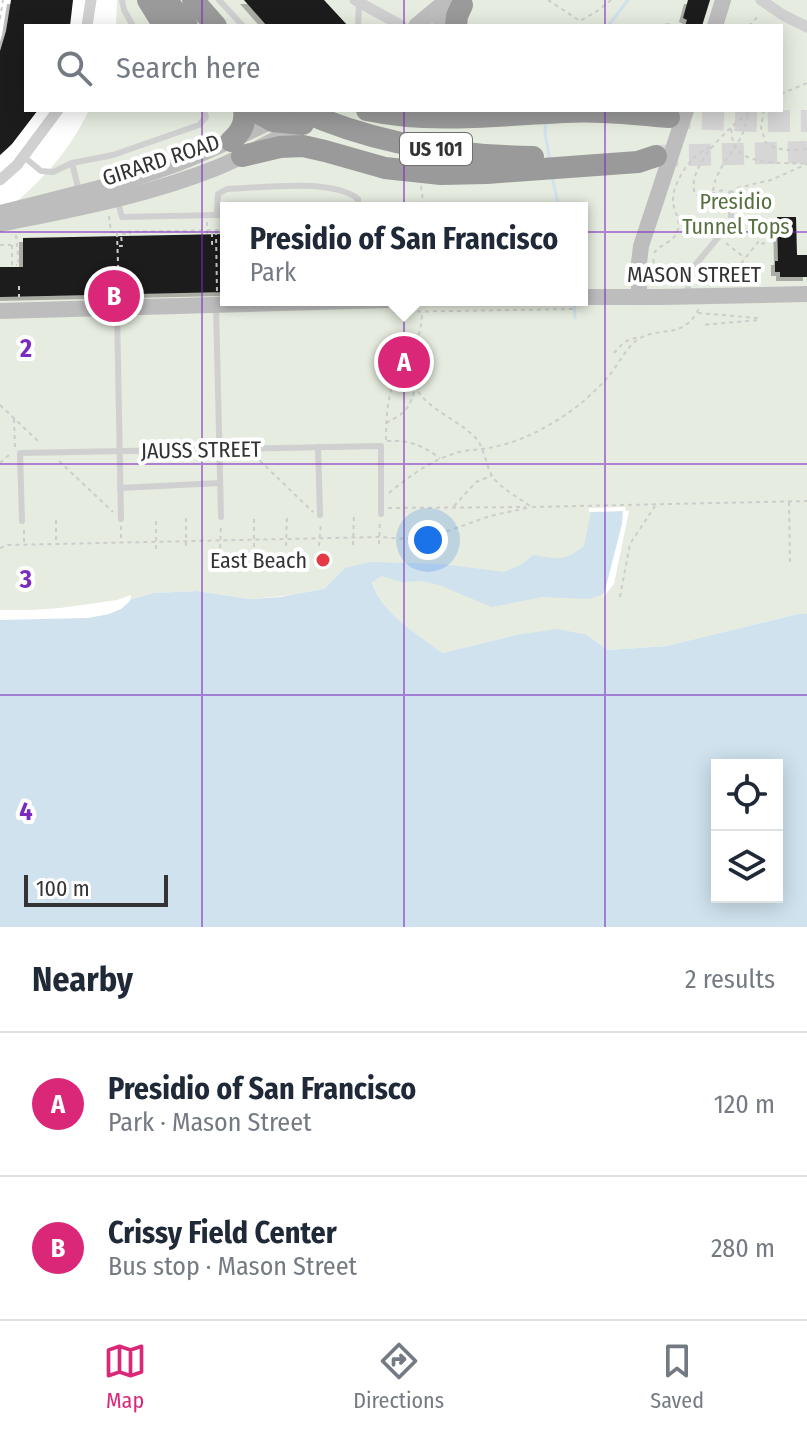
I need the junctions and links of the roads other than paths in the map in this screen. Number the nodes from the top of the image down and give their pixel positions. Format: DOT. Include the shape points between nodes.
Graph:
graph roads {
  1 [pos="91,0"];
  2 [pos="122,0"];
  3 [pos="148,0"];
  4 [pos="166,0"];
  5 [pos="193,0"];
  6 [pos="219,0"];
  7 [pos="723,0"];
  8 [pos="357,2"];
  9 [pos="762,5"];
  10 [pos="458,8"];
  11 [pos="87,24"];
  12 [pos="132,24"];
  13 [pos="163,24"];
  14 [pos="185,24"];
  15 [pos="214,24"];
  16 [pos="241,24"];
  17 [pos="358,24"];
  18 [pos="398,24"];
  19 [pos="421,24"];
  20 [pos="442,24"];
  21 [pos="716,24"];
  22 [pos="807,27"];
  23 [pos="57,112"];
  24 [pos="205,112"];
  25 [pos="244,112"];
  26 [pos="270,112"];
  27 [pos="377,112"];
  28 [pos="566,112"];
  29 [pos="678,114"];
  30 [pos="295,115"];
  31 [pos="236,149"];
  32 [pos="332,153"];
  33 [pos="656,156"];
  34 [pos="24,157"];
  35 [pos="578,161"];
  36 [pos="72,163"];
  37 [pos="0,180"];
  38 [pos="79,193"];
  39 [pos="731,193"];
  40 [pos="358,202"];
  41 [pos="111,206"];
  42 [pos="0,213"];
  43 [pos="217,215"];
  44 [pos="8,227"];
  45 [pos="807,294"];
  46 [pos="639,297"];
  47 [pos="217,298"];
  48 [pos="220,298"];
  49 [pos="118,301"];
  50 [pos="588,301"];
  51 [pos="693,301"];
  52 [pos="0,311"];
  53 [pos="318,447"];
  54 [pos="220,450"];
  55 [pos="121,452"];
  56 [pos="220,483"];
  57 [pos="120,488"];
  58 [pos="382,511"];
  59 [pos="221,517"];
  60 [pos="321,518"];
  61 [pos="121,519"];
  62 [pos="23,524"];
  1 -- 11 [label="street"];
  2 -- 12 [label="lane"];
  3 -- 13 [label="highway"];
  4 -- 14 [label="highway"];
  5 -- 15 [label="highway"];
  6 -- 16 [label="lane"];
  7 -- 21 [label="street"];
  8 -- 17 [label="lane"];
  8 -- 18 [label="street"];
  9 -- 22 [label="street" via="787,10"];
  10 -- 19 [label="street"];
  10 -- 20 [label="street"];
  23 -- 34 [label="street"];
  24 -- 36 [label="lane" via="199,125 113,155"];
  25 -- 31 [label="highway"];
  26 -- 30 [label="highway"];
  27 -- 28 [label="highway, US 101" via="440,119"];
  28 -- 29 [label="highway, US 101"];
  29 -- 46 [label="street" via="641,246"];
  30 -- 31 [label="street, GIRARD ROAD"];
  30 -- 31 [label="street, GIRARD ROAD"];
  30 -- 32 [label="highway" via="310,138"];
  30 -- 35 [label="highway, US 101" via="434,149"];
  31 -- 32 [label="highway" via="303,146"];
  31 -- 38 [label="street, GIRARD ROAD"];
  31 -- 41 [label="street, GIRARD ROAD" via="190,177"];
  32 -- 35 [label="highway" via="431,174"];
  33 -- 35 [label="highway, US 101"];
  34 -- 36 [label="lane" via="45,172"];
  34 -- 37 [label="street"];
  36 -- 38 [label="lane"];
  38 -- 42 [label="street, GIRARD ROAD"];
  39 -- 51 [label="lane" via="731,222 688,278"];
  40 -- 43 [label="lane" via="351,194 324,186 227,189 218,194"];
  41 -- 43 [label="lane" via="122,217"];
  41 -- 44 [label="street, GIRARD ROAD"];
  45 -- 51 [label="street, MASON STREET"];
  46 -- 50 [label="street, MASON STREET"];
  46 -- 51 [label="street, MASON STREET"];
  47 -- 48 [label="street"];
  47 -- 49 [label="street"];
  47 -- 54 [label="lane"];
  49 -- 52 [label="street"];
  49 -- 55 [label="lane"];
  53 -- 54 [label="lane, JAUSS STREET"];
  53 -- 58 [label="lane, JAUSS STREET" via="384,444"];
  53 -- 60 [label="lane"];
  54 -- 55 [label="lane, JAUSS STREET"];
  54 -- 56 [label="lane"];
  55 -- 57 [label="lane"];
  55 -- 62 [label="lane, JAUSS STREET" via="20,453"];
  56 -- 57 [label="lane"];
  56 -- 59 [label="lane"];
  57 -- 61 [label="lane"];
}
